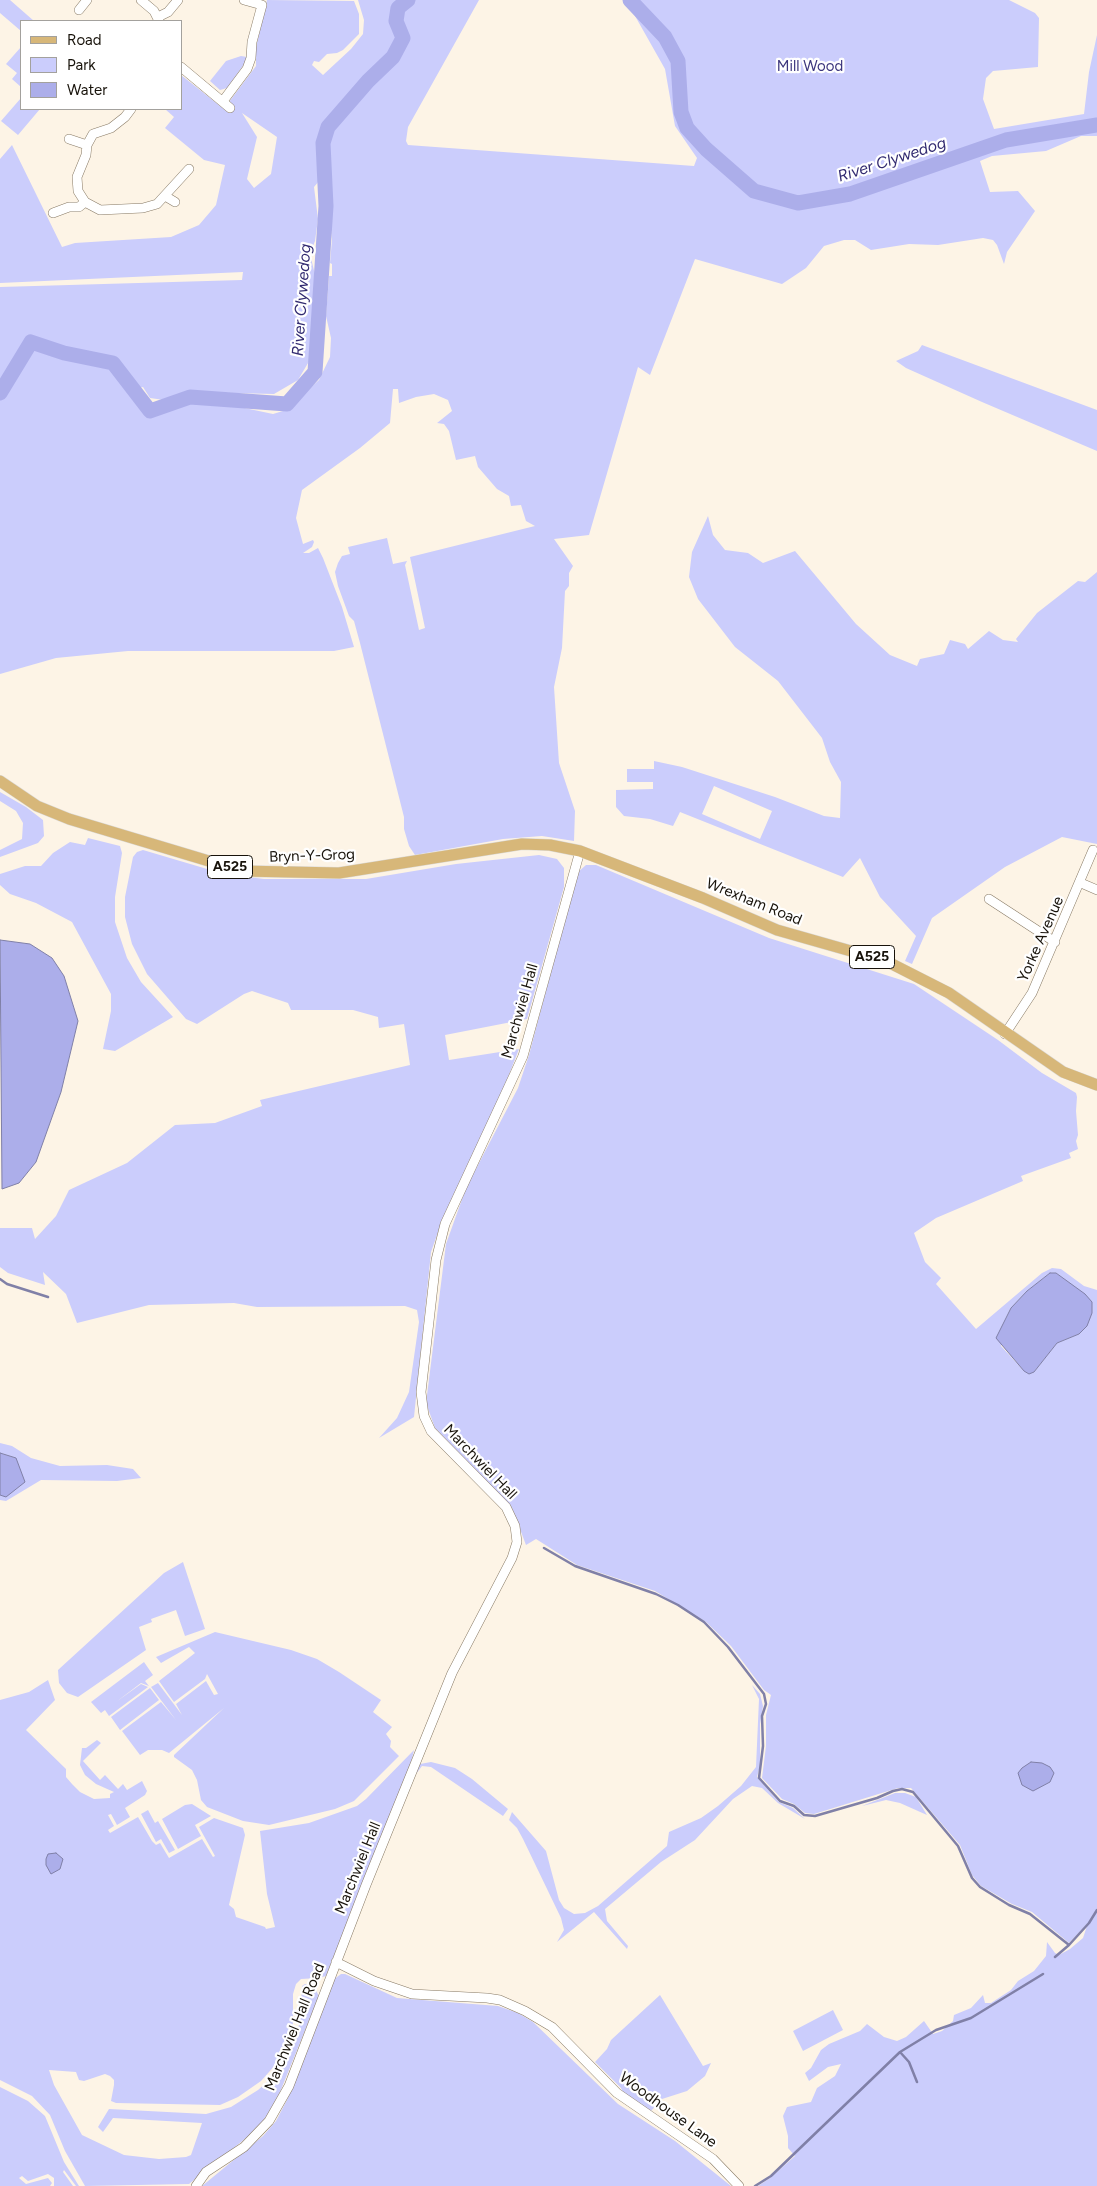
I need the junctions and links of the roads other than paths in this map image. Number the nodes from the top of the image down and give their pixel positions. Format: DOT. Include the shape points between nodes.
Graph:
graph roads {
  1 [pos="87,0"];
  2 [pos="141,0"];
  3 [pos="178,0"];
  4 [pos="244,0"];
  5 [pos="79,10"];
  6 [pos="159,19"];
  7 [pos="182,68"];
  8 [pos="130,110"];
  9 [pos="69,139"];
  10 [pos="87,145"];
  11 [pos="189,169"];
  12 [pos="166,196"];
  13 [pos="85,202"];
  14 [pos="175,202"];
  15 [pos="53,213"];
  16 [pos="0,781"];
  17 [pos="1093,850"];
  18 [pos="580,851"];
  19 [pos="1080,883"];
  20 [pos="1097,890"];
  21 [pos="989,899"];
  22 [pos="1055,942"];
  23 [pos="1005,1034"];
  24 [pos="1097,1085"];
  25 [pos="336,1962"];
  26 [pos="196,2186"];
  27 [pos="740,2186"];
  1 -- 5 [label="street"];
  2 -- 6 [label="street"];
  3 -- 6 [label="street"];
  4 -- 7 [label="street" via="262,5 251,58 226,104"];
  8 -- 10 [label="street" via="111,128 93,134"];
  9 -- 10 [label="street"];
  10 -- 13 [label="street" via="77,177 78,191"];
  11 -- 12 [label="street"];
  12 -- 13 [label="street" via="143,208 100,210"];
  12 -- 14 [label="street"];
  13 -- 15 [label="street" via="79,207"];
  16 -- 18 [label="main road, Bryn-Y-Grog / A525" via="37,806 69,819 242,871 339,873 522,844"];
  17 -- 19 [label="street, Yorke Avenue"];
  18 -- 23 [label="main road, Wrexham Road / A525" via="777,930 886,961 949,993"];
  18 -- 25 [label="street, Marchwiel Hall" via="524,1056 445,1224 436,1260 421,1392 424,1416 431,1431 506,1507 515,1526 517,1542 512,1558 452,1673"];
  19 -- 20 [label="street"];
  19 -- 22 [label="street, Yorke Avenue"];
  21 -- 22 [label="street" via="1013,908"];
  22 -- 23 [label="street, Yorke Avenue" via="1032,993"];
  23 -- 24 [label="main road, Wrexham Road / A525" via="1063,1072"];
  25 -- 26 [label="street, Marchwiel Hall Road" via="289,2086 269,2121 244,2147 206,2172"];
  25 -- 27 [label="street, Woodhouse Lane" via="374,1981 412,1994 487,1998 525,2011 552,2027 617,2093 652,2114 713,2159"];
}
